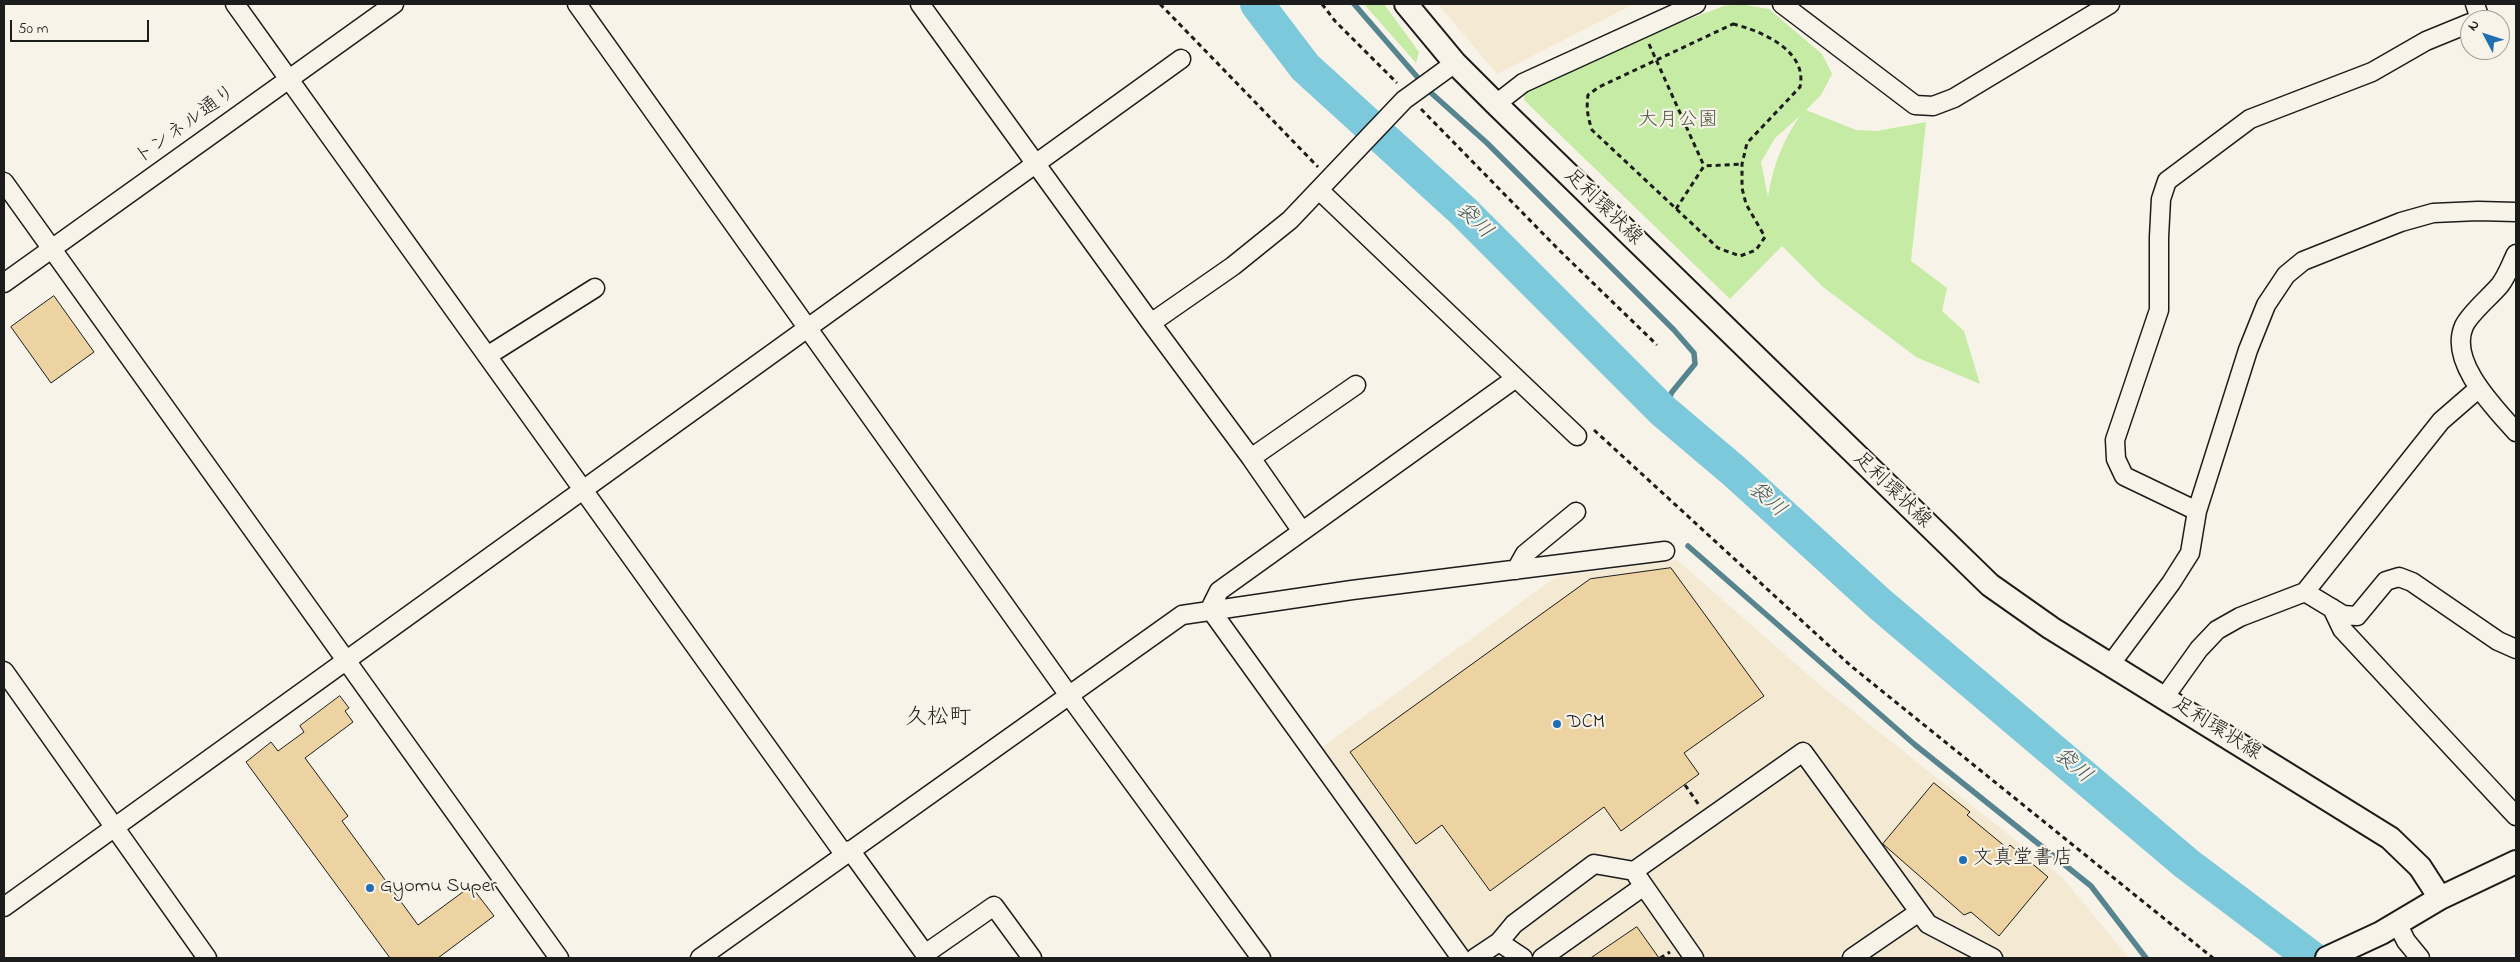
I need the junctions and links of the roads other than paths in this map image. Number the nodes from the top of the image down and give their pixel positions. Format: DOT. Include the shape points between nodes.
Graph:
graph roads {
  1 [pos="236,4"];
  2 [pos="394,4"];
  3 [pos="577,4"];
  4 [pos="920,4"];
  5 [pos="1406,4"];
  6 [pos="1696,4"];
  7 [pos="1782,4"];
  8 [pos="2110,4"];
  9 [pos="2460,27"];
  10 [pos="1181,60"];
  11 [pos="1455,63"];
  12 [pos="289,79"];
  13 [pos="1496,104"];
  14 [pos="1036,164"];
  15 [pos="4,182"];
  16 [pos="1319,190"];
  17 [pos="2516,212"];
  18 [pos="52,249"];
  19 [pos="2516,254"];
  20 [pos="4,283"];
  21 [pos="595,288"];
  22 [pos="1151,323"];
  23 [pos="808,328"];
  24 [pos="486,356"];
  25 [pos="1516,378"];
  26 [pos="1356,385"];
  27 [pos="2479,388"];
  28 [pos="1584,431"];
  29 [pos="2516,432"];
  30 [pos="1251,458"];
  31 [pos="583,492"];
  32 [pos="2197,511"];
  33 [pos="1576,512"];
  34 [pos="1301,530"];
  35 [pos="1666,551"];
  36 [pos="1516,570"];
  37 [pos="2305,592"];
  38 [pos="2332,608"];
  39 [pos="1210,609"];
  40 [pos="2516,650"];
  41 [pos="346,661"];
  42 [pos="2110,665"];
  43 [pos="4,671"];
  44 [pos="1068,694"];
  45 [pos="2164,698"];
  46 [pos="2516,816"];
  47 [pos="114,828"];
  48 [pos="847,852"];
  49 [pos="2516,862"];
  50 [pos="1634,871"];
  51 [pos="1644,886"];
  52 [pos="2440,898"];
  53 [pos="4,907"];
  54 [pos="1919,912"];
  55 [pos="2389,928"];
  56 [pos="1499,942"];
  57 [pos="927,956"];
  58 [pos="207,958"];
  59 [pos="559,958"];
  60 [pos="700,958"];
  61 [pos="1032,958"];
  62 [pos="1261,958"];
  63 [pos="1461,958"];
  64 [pos="1475,958"];
  65 [pos="1523,958"];
  66 [pos="1542,958"];
  67 [pos="1694,958"];
  68 [pos="1852,958"];
  69 [pos="1993,958"];
  70 [pos="2327,958"];
  71 [pos="2420,958"];
  1 -- 12 [label="street"];
  2 -- 12 [label="street, トンネル通り"];
  3 -- 23 [label="street"];
  4 -- 14 [label="street"];
  5 -- 11 [label="main road, 足利環状線"];
  6 -- 13 [label="street" via="1523,83"];
  7 -- 8 [label="street" via="1915,105 1933,106 1954,98"];
  9 -- 32 [label="street" via="2426,41 2372,72 2250,119 2167,181 2161,199 2159,310 2115,440 2116,458 2124,476"];
  10 -- 14 [label="street"];
  11 -- 13 [label="main road, 足利環状線"];
  11 -- 16 [label="street" via="1408,98 1327,173"];
  12 -- 18 [label="street, トンネル通り"];
  12 -- 24 [label="street"];
  13 -- 42 [label="main road, 足利環状線" via="1963,561 2020,608"];
  14 -- 22 [label="street"];
  14 -- 23 [label="street"];
  15 -- 18 [label="street"];
  16 -- 22 [label="street" via="1261,245"];
  16 -- 25 [label="street"];
  17 -- 32 [label="street" via="2433,213 2335,246 2303,262 2286,275 2266,305 2248,350"];
  18 -- 20 [label="street, トンネル通り"];
  18 -- 41 [label="street"];
  19 -- 27 [label="street" via="2501,283 2464,325 2461,342 2467,367"];
  21 -- 24 [label="street"];
  22 -- 30 [label="street"];
  23 -- 31 [label="street"];
  23 -- 44 [label="street"];
  24 -- 31 [label="street"];
  25 -- 28 [label="street"];
  25 -- 34 [label="street"];
  26 -- 30 [label="street"];
  27 -- 29 [label="street"];
  27 -- 37 [label="street" via="2441,421"];
  30 -- 34 [label="street"];
  31 -- 41 [label="street"];
  31 -- 48 [label="street"];
  32 -- 42 [label="street" via="2190,552"];
  33 -- 36 [label="street" via="1526,554"];
  34 -- 39 [label="street" via="1219,591"];
  35 -- 36 [label="street"];
  36 -- 39 [label="street"];
  37 -- 38 [label="street"];
  37 -- 45 [label="street" via="2240,617 2217,630 2199,649"];
  38 -- 40 [label="street" via="2357,616 2386,581 2399,577 2412,582"];
  38 -- 46 [label="street" via="2342,629"];
  39 -- 44 [label="street" via="1182,615 1168,623"];
  39 -- 63 [label="street"];
  41 -- 47 [label="street"];
  41 -- 59 [label="street"];
  42 -- 45 [label="main road, 足利環状線"];
  43 -- 47 [label="street"];
  44 -- 48 [label="street"];
  44 -- 62 [label="street"];
  45 -- 52 [label="main road, 足利環状線" via="2390,838 2420,867"];
  47 -- 53 [label="street"];
  47 -- 58 [label="street"];
  48 -- 57 [label="street"];
  48 -- 60 [label="street"];
  49 -- 52 [label="main road"];
  50 -- 51 [label="street"];
  50 -- 54 [label="street" via="1803,752"];
  50 -- 56 [label="street" via="1594,864 1514,924"];
  51 -- 66 [label="street"];
  51 -- 67 [label="street"];
  52 -- 55 [label="main road"];
  54 -- 68 [label="street"];
  54 -- 69 [label="street" via="1928,924"];
  55 -- 70 [label="main road"];
  55 -- 71 [label="street"];
  56 -- 64 [label="street"];
  56 -- 65 [label="street"];
  57 -- 61 [label="street" via="994,906"];
}
